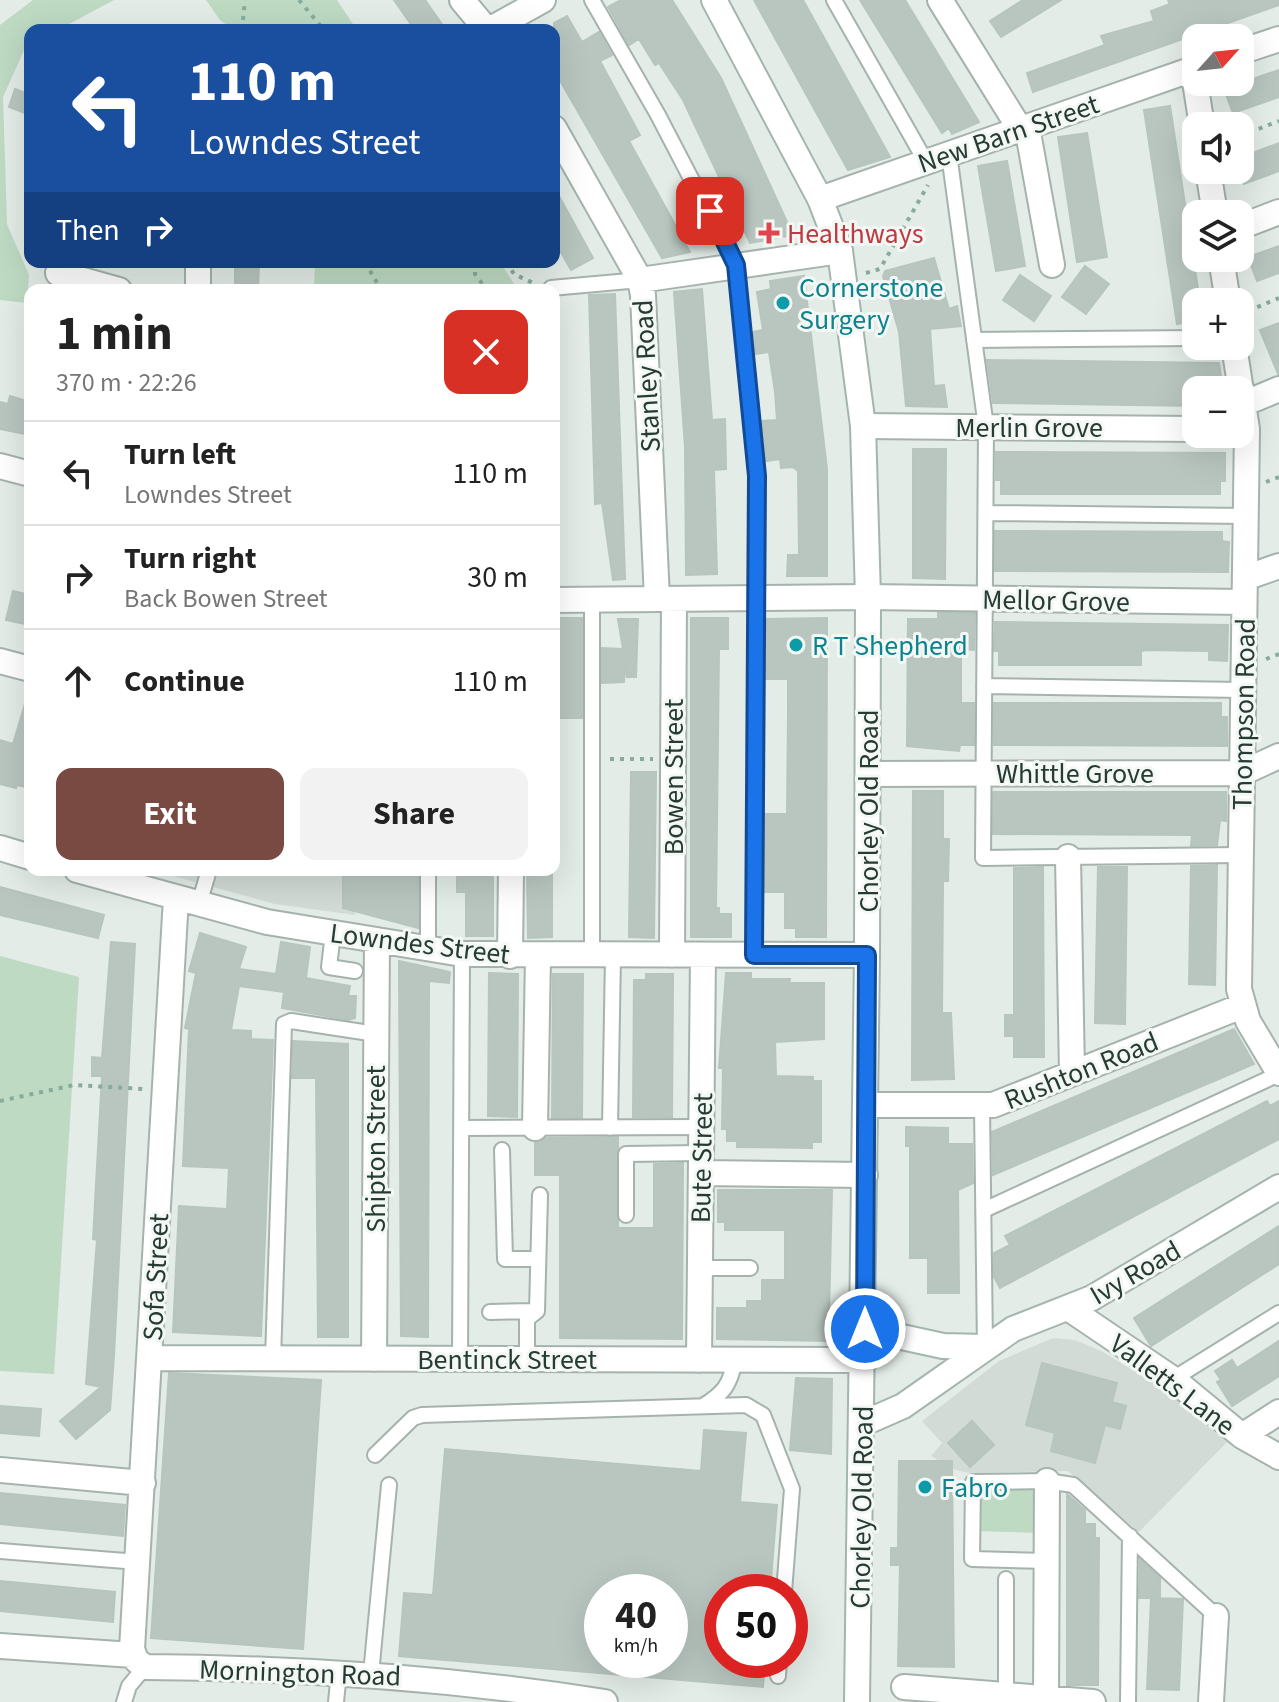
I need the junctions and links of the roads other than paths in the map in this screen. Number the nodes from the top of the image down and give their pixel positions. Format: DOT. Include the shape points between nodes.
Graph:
graph roads {
  1 [pos="462,0"];
  2 [pos="543,0"];
  3 [pos="592,0"];
  4 [pos="714,0"];
  5 [pos="834,0"];
  6 [pos="947,2"];
  7 [pos="483,24"];
  8 [pos="499,24"];
  9 [pos="1279,39"];
  10 [pos="1254,47"];
  11 [pos="1182,73"];
  12 [pos="1023,128"];
  13 [pos="560,139"];
  14 [pos="940,157"];
  15 [pos="820,199"];
  16 [pos="1279,212"];
  17 [pos="1254,222"];
  18 [pos="840,251"];
  19 [pos="736,265"];
  20 [pos="1052,265"];
  21 [pos="94,272"];
  22 [pos="58,273"];
  23 [pos="640,280"];
  24 [pos="111,284"];
  25 [pos="560,287"];
  26 [pos="1182,338"];
  27 [pos="974,340"];
  28 [pos="1279,389"];
  29 [pos="1254,399"];
  30 [pos="863,426"];
  31 [pos="986,427"];
  32 [pos="1182,429"];
  33 [pos="1243,448"];
  34 [pos="0,466"];
  35 [pos="24,472"];
  36 [pos="987,513"];
  37 [pos="1245,516"];
  38 [pos="1279,566"];
  39 [pos="1244,590"];
  40 [pos="868,597"];
  41 [pos="754,598"];
  42 [pos="592,599"];
  43 [pos="665,599"];
  44 [pos="986,599"];
  45 [pos="560,600"];
  46 [pos="0,661"];
  47 [pos="24,667"];
  48 [pos="984,686"];
  49 [pos="1243,690"];
  50 [pos="1279,756"];
  51 [pos="983,773"];
  52 [pos="1242,773"];
  53 [pos="868,774"];
  54 [pos="0,848"];
  55 [pos="24,855"];
  56 [pos="1241,855"];
  57 [pos="1068,857"];
  58 [pos="98,876"];
  59 [pos="205,876"];
  60 [pos="428,876"];
  61 [pos="511,876"];
  62 [pos="188,901"];
  63 [pos="333,933"];
  64 [pos="377,940"];
  65 [pos="428,949"];
  66 [pos="462,954"];
  67 [pos="672,955"];
  68 [pos="703,955"];
  69 [pos="754,955"];
  70 [pos="867,955"];
  71 [pos="510,956"];
  72 [pos="538,956"];
  73 [pos="603,956"];
  74 [pos="355,971"];
  75 [pos="1242,1006"];
  76 [pos="376,1034"];
  77 [pos="1072,1073"];
  78 [pos="1279,1074"];
  79 [pos="866,1105"];
  80 [pos="982,1107"];
  81 [pos="702,1127"];
  82 [pos="461,1128"];
  83 [pos="535,1128"];
  84 [pos="610,1128"];
  85 [pos="502,1150"];
  86 [pos="701,1163"];
  87 [pos="865,1175"];
  88 [pos="1279,1187"];
  89 [pos="540,1195"];
  90 [pos="984,1210"];
  91 [pos="626,1215"];
  92 [pos="538,1259"];
  93 [pos="700,1268"];
  94 [pos="750,1268"];
  95 [pos="1068,1308"];
  96 [pos="537,1311"];
  97 [pos="490,1312"];
  98 [pos="1279,1313"];
  99 [pos="865,1329"];
  100 [pos="985,1347"];
  101 [pos="150,1358"];
  102 [pos="273,1359"];
  103 [pos="374,1359"];
  104 [pos="460,1359"];
  105 [pos="527,1359"];
  106 [pos="699,1360"];
  107 [pos="735,1360"];
  108 [pos="865,1360"];
  109 [pos="1173,1379"];
  110 [pos="702,1407"];
  111 [pos="1279,1412"];
  112 [pos="862,1424"];
  113 [pos="1242,1436"];
  114 [pos="375,1455"];
  115 [pos="1279,1457"];
  116 [pos="0,1470"];
  117 [pos="1047,1481"];
  118 [pos="143,1483"];
  119 [pos="389,1485"];
  120 [pos="1130,1536"];
  121 [pos="0,1551"];
  122 [pos="1047,1561"];
  123 [pos="138,1562"];
  124 [pos="785,1574"];
  125 [pos="1006,1579"];
  126 [pos="1216,1616"];
  127 [pos="0,1646"];
  128 [pos="139,1661"];
  129 [pos="339,1672"];
  130 [pos="371,1674"];
  131 [pos="904,1687"];
  132 [pos="855,1695"];
  133 [pos="1006,1695"];
  134 [pos="959,1697"];
  135 [pos="1046,1698"];
  136 [pos="124,1702"];
  137 [pos="336,1702"];
  138 [pos="605,1702"];
  139 [pos="1093,1702"];
  140 [pos="1128,1702"];
  141 [pos="1211,1702"];
  1 -- 7 [label="street"];
  2 -- 8 [label="street"];
  3 -- 19 [label="lane"];
  4 -- 15 [label="street, Chorley Old Road"];
  5 -- 14 [label="lane"];
  6 -- 12 [label="street"];
  9 -- 10 [label="street"];
  11 -- 12 [label="street, New Barn Street"];
  12 -- 14 [label="street, New Barn Street"];
  12 -- 20 [label="street"];
  13 -- 23 [label="street, Stanley Road"];
  14 -- 15 [label="street, New Barn Street"];
  14 -- 27 [label="lane"];
  15 -- 18 [label="street, Chorley Old Road"];
  16 -- 17 [label="street"];
  18 -- 19 [label="street"];
  18 -- 30 [label="street, Chorley Old Road"];
  19 -- 23 [label="street"];
  19 -- 41 [label="lane" via="757,476"];
  21 -- 22 [label="street"];
  21 -- 24 [label="street"];
  23 -- 25 [label="lane"];
  23 -- 43 [label="street, Stanley Road"];
  26 -- 27 [label="lane"];
  27 -- 31 [label="lane"];
  28 -- 29 [label="street"];
  30 -- 31 [label="street, Merlin Grove"];
  30 -- 40 [label="street, Chorley Old Road"];
  31 -- 32 [label="street, Merlin Grove"];
  31 -- 36 [label="lane"];
  33 -- 37 [label="street, Thompson Road"];
  34 -- 35 [label="street"];
  36 -- 37 [label="lane"];
  36 -- 44 [label="lane"];
  37 -- 39 [label="street, Thompson Road"];
  38 -- 39 [label="street, Mellor Grove"];
  39 -- 44 [label="street, Mellor Grove"];
  39 -- 49 [label="street, Thompson Road"];
  40 -- 41 [label="street, Mellor Grove"];
  40 -- 44 [label="street, Mellor Grove"];
  40 -- 53 [label="street, Chorley Old Road"];
  41 -- 43 [label="street, Mellor Grove"];
  41 -- 69 [label="lane"];
  42 -- 43 [label="street, Mellor Grove"];
  42 -- 45 [label="street, Mellor Grove"];
  42 -- 73 [label="lane" via="592,759"];
  43 -- 67 [label="street, Bowen Street" via="673,760"];
  44 -- 48 [label="lane"];
  46 -- 47 [label="street"];
  48 -- 49 [label="lane"];
  48 -- 51 [label="lane"];
  49 -- 52 [label="street, Thompson Road"];
  50 -- 52 [label="street, Whittle Grove"];
  51 -- 52 [label="street, Whittle Grove"];
  51 -- 53 [label="street, Whittle Grove"];
  51 -- 57 [label="lane" via="983,858"];
  52 -- 56 [label="street, Thompson Road"];
  53 -- 70 [label="street, Chorley Old Road"];
  54 -- 55 [label="street"];
  56 -- 57 [label="lane"];
  56 -- 75 [label="street, Thompson Road"];
  57 -- 77 [label="street"];
  58 -- 62 [label="street, Lowndes Street"];
  59 -- 62 [label="lane"];
  60 -- 65 [label="lane"];
  61 -- 71 [label="street"];
  62 -- 63 [label="street, Lowndes Street"];
  62 -- 101 [label="street, Sofa Street" via="166,1090"];
  63 -- 64 [label="street, Lowndes Street"];
  63 -- 74 [label="lane" via="329,967"];
  64 -- 65 [label="street, Lowndes Street"];
  64 -- 76 [label="street, Shipton Street"];
  65 -- 66 [label="street, Lowndes Street"];
  66 -- 71 [label="street, Lowndes Street"];
  66 -- 82 [label="lane"];
  67 -- 68 [label="street, Lowndes Street"];
  67 -- 73 [label="street, Lowndes Street"];
  68 -- 69 [label="street, Lowndes Street"];
  68 -- 81 [label="street, Bute Street"];
  69 -- 70 [label="street, Lowndes Street"];
  70 -- 79 [label="street, Chorley Old Road"];
  71 -- 72 [label="street, Lowndes Street"];
  72 -- 73 [label="street, Lowndes Street"];
  72 -- 83 [label="street"];
  73 -- 84 [label="lane"];
  75 -- 77 [label="street, Rushton Road"];
  75 -- 78 [label="street, Thompson Road"];
  76 -- 102 [label="lane" via="284,1024"];
  76 -- 103 [label="street, Shipton Street"];
  77 -- 80 [label="street, Rushton Road"];
  78 -- 90 [label="lane"];
  79 -- 80 [label="street, Rushton Road"];
  79 -- 87 [label="street, Chorley Old Road"];
  80 -- 90 [label="lane"];
  81 -- 84 [label="lane"];
  81 -- 86 [label="street, Bute Street"];
  82 -- 83 [label="lane"];
  82 -- 104 [label="lane"];
  83 -- 84 [label="lane"];
  85 -- 92 [label="lane" via="505,1259"];
  86 -- 87 [label="street"];
  86 -- 91 [label="lane" via="626,1154"];
  86 -- 93 [label="street, Bute Street"];
  87 -- 99 [label="street, Chorley Old Road"];
  88 -- 95 [label="street, Ivy Road"];
  89 -- 92 [label="lane"];
  90 -- 100 [label="lane"];
  92 -- 96 [label="lane"];
  93 -- 94 [label="lane"];
  93 -- 106 [label="street, Bute Street"];
  95 -- 100 [label="street, Ivy Road" via="1025,1323"];
  95 -- 109 [label="street, Valletts Lane"];
  96 -- 97 [label="lane"];
  96 -- 105 [label="lane" via="527,1319"];
  98 -- 109 [label="lane"];
  99 -- 100 [label="street" via="943,1346"];
  99 -- 108 [label="street, Chorley Old Road"];
  100 -- 112 [label="street, Ivy Road" via="903,1406"];
  101 -- 102 [label="street, Bentinck Street"];
  101 -- 118 [label="street, Sofa Street"];
  102 -- 103 [label="street, Bentinck Street"];
  103 -- 104 [label="street, Bentinck Street"];
  104 -- 105 [label="street, Bentinck Street"];
  105 -- 106 [label="street, Bentinck Street"];
  106 -- 107 [label="street, Bentinck Street"];
  107 -- 108 [label="street, Bentinck Street"];
  107 -- 110 [label="lane" via="730,1384"];
  108 -- 112 [label="street, Chorley Old Road"];
  109 -- 113 [label="street, Valletts Lane"];
  110 -- 114 [label="lane" via="422,1415"];
  110 -- 124 [label="lane" via="746,1405 763,1415 792,1489"];
  111 -- 113 [label="street"];
  112 -- 132 [label="street, Chorley Old Road"];
  113 -- 115 [label="street, Valletts Lane"];
  116 -- 118 [label="street"];
  117 -- 120 [label="lane" via="1073,1485"];
  117 -- 122 [label="street"];
  117 -- 122 [label="lane" via="973,1482 972,1559"];
  118 -- 123 [label="street, Sofa Street"];
  119 -- 130 [label="lane"];
  120 -- 126 [label="lane"];
  120 -- 140 [label="lane"];
  121 -- 123 [label="lane"];
  122 -- 135 [label="street"];
  123 -- 128 [label="street, Sofa Street"];
  125 -- 133 [label="lane"];
  126 -- 141 [label="street"];
  127 -- 128 [label="street, Mornington Road"];
  128 -- 129 [label="street, Mornington Road"];
  128 -- 136 [label="lane"];
  129 -- 130 [label="street, Mornington Road"];
  129 -- 137 [label="lane"];
  130 -- 138 [label="street, Mornington Road" via="514,1687"];
  131 -- 134 [label="street"];
  133 -- 134 [label="street"];
  133 -- 135 [label="street"];
  135 -- 139 [label="street"];
}
